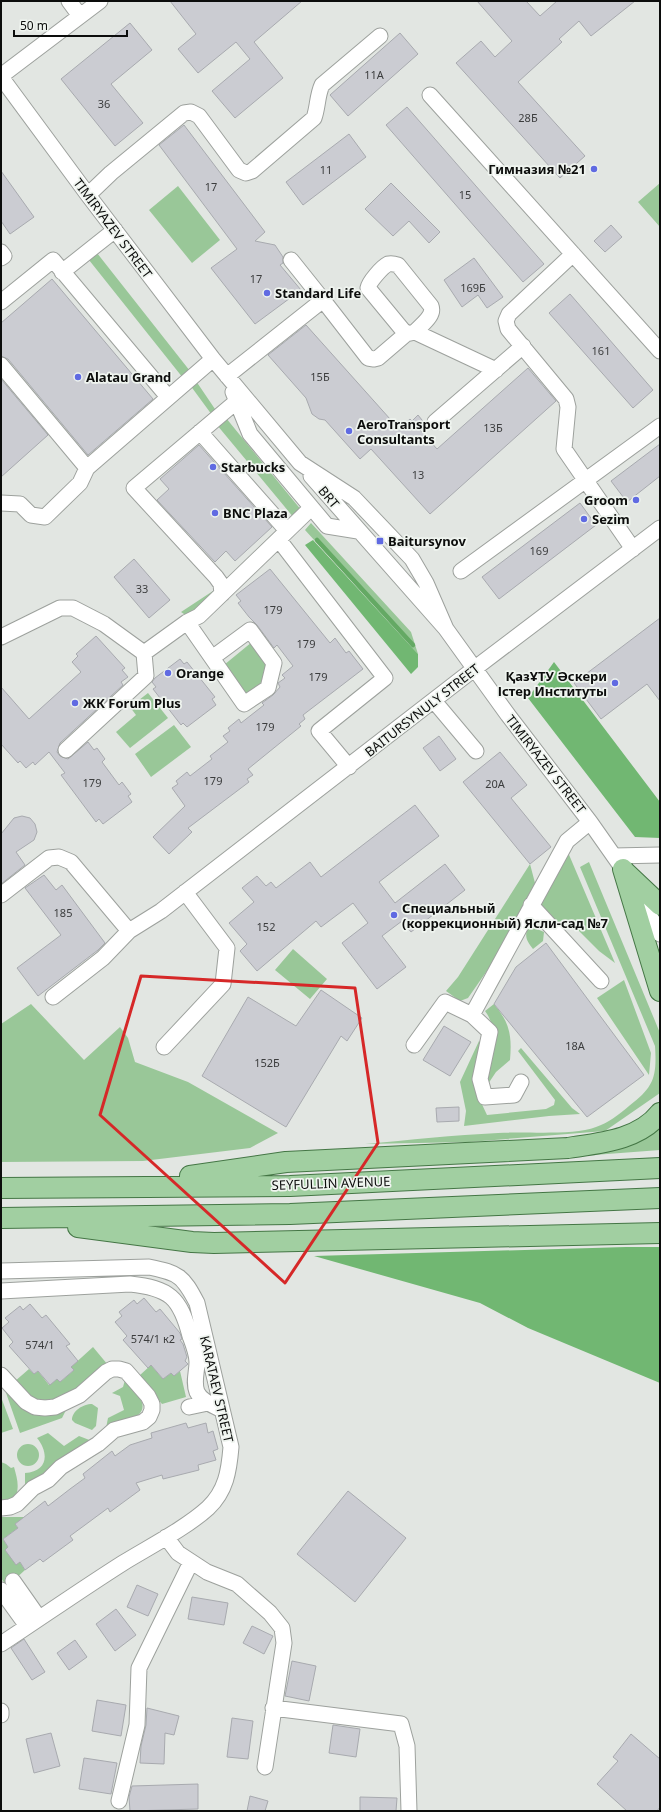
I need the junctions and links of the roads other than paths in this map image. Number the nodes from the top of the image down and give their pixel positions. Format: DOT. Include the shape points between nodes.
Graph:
graph roads {
  1 [pos="69,1"];
  2 [pos="96,2"];
  3 [pos="80,16"];
  4 [pos="380,36"];
  5 [pos="1,77"];
  6 [pos="430,95"];
  7 [pos="88,195"];
  8 [pos="115,230"];
  9 [pos="1,252"];
  10 [pos="573,254"];
  11 [pos="1,258"];
  12 [pos="291,260"];
  13 [pos="62,272"];
  14 [pos="323,300"];
  15 [pos="1,302"];
  16 [pos="523,346"];
  17 [pos="660,351"];
  18 [pos="213,359"];
  19 [pos="1,365"];
  20 [pos="496,370"];
  21 [pos="227,376"];
  22 [pos="168,397"];
  23 [pos="237,401"];
  24 [pos="435,422"];
  25 [pos="660,426"];
  26 [pos="200,432"];
  27 [pos="300,462"];
  28 [pos="86,468"];
  29 [pos="586,480"];
  30 [pos="1,503"];
  31 [pos="311,508"];
  32 [pos="287,526"];
  33 [pos="660,528"];
  34 [pos="358,531"];
  35 [pos="279,540"];
  36 [pos="633,549"];
  37 [pos="461,571"];
  38 [pos="221,588"];
  39 [pos="187,622"];
  40 [pos="446,629"];
  41 [pos="1,637"];
  42 [pos="144,653"];
  43 [pos="212,658"];
  44 [pos="474,669"];
  45 [pos="434,701"];
  46 [pos="66,750"];
  47 [pos="476,751"];
  48 [pos="349,767"];
  49 [pos="590,822"];
  50 [pos="660,855"];
  51 [pos="618,862"];
  52 [pos="185,892"];
  53 [pos="1,896"];
  54 [pos="531,905"];
  55 [pos="660,906"];
  56 [pos="129,931"];
  57 [pos="660,934"];
  58 [pos="601,981"];
  59 [pos="660,991"];
  60 [pos="53,997"];
  61 [pos="472,1015"];
  62 [pos="414,1045"];
  63 [pos="164,1047"];
  64 [pos="521,1082"];
  65 [pos="660,1113"];
  66 [pos="660,1168"];
  67 [pos="118,1186"];
  68 [pos="1,1188"];
  69 [pos="660,1198"];
  70 [pos="5,1218"];
  71 [pos="660,1233"];
  72 [pos="1,1271"];
  73 [pos="1,1291"];
  74 [pos="1,1375"];
  75 [pos="208,1403"];
  76 [pos="189,1408"];
  77 [pos="222,1410"];
  78 [pos="1,1508"];
  79 [pos="166,1537"];
  80 [pos="191,1562"];
  81 [pos="13,1581"];
  82 [pos="1,1590"];
  83 [pos="33,1622"];
  84 [pos="1,1644"];
  85 [pos="273,1708"];
  86 [pos="1,1711"];
  87 [pos="1,1715"];
  88 [pos="265,1767"];
  89 [pos="120,1801"];
  90 [pos="410,1811"];
  1 -- 3 [label="street"];
  2 -- 3 [label="street"];
  3 -- 5 [label="street"];
  4 -- 7 [label="street" via="322,85 318,93 314,118 252,171 246,173 239,170 199,116 191,112 184,113"];
  5 -- 7 [label="street, TIMIRYAZEV STREET"];
  6 -- 10 [label="street"];
  7 -- 8 [label="street, TIMIRYAZEV STREET"];
  8 -- 13 [label="street"];
  8 -- 18 [label="street, TIMIRYAZEV STREET"];
  9 -- 11 [label="street" via="4,256"];
  10 -- 16 [label="street" via="509,314 506,321 508,329"];
  10 -- 17 [label="street"];
  12 -- 14 [label="street"];
  13 -- 15 [label="street" via="53,260"];
  13 -- 22 [label="street"];
  14 -- 20 [label="street" via="368,358 378,358 410,333"];
  14 -- 21 [label="street"];
  16 -- 20 [label="street"];
  16 -- 29 [label="street" via="566,399 568,407 564,449"];
  18 -- 21 [label="street, TIMIRYAZEV STREET"];
  18 -- 22 [label="street"];
  19 -- 28 [label="street"];
  20 -- 24 [label="street"];
  21 -- 23 [label="street, TIMIRYAZEV STREET"];
  21 -- 27 [label="street, TIMIRYAZEV STREET"];
  22 -- 28 [label="street"];
  23 -- 26 [label="street"];
  23 -- 31 [label="street, TIMIRYAZEV STREET" via="250,434"];
  25 -- 29 [label="street"];
  26 -- 32 [label="street"];
  26 -- 38 [label="street" via="134,488"];
  27 -- 34 [label="street, BRT"];
  27 -- 40 [label="street, TIMIRYAZEV STREET" via="354,498 412,559 426,583"];
  28 -- 30 [label="street" via="80,483 45,517 31,515 20,504"];
  29 -- 36 [label="street"];
  29 -- 37 [label="street"];
  31 -- 32 [label="street"];
  31 -- 34 [label="street, TIMIRYAZEV STREET" via="327,526"];
  32 -- 35 [label="street"];
  32 -- 38 [label="street"];
  33 -- 36 [label="street, BAITURSYNULY STREET"];
  34 -- 40 [label="street, TIMIRYAZEV STREET"];
  35 -- 38 [label="street"];
  35 -- 48 [label="street" via="385,678 319,731"];
  36 -- 44 [label="street, BAITURSYNULY STREET"];
  38 -- 39 [label="street" via="200,616"];
  39 -- 42 [label="street"];
  39 -- 43 [label="street"];
  40 -- 44 [label="street, TIMIRYAZEV STREET"];
  41 -- 42 [label="street" via="60,608 73,608 104,624"];
  42 -- 46 [label="street" via="146,676"];
  43 -- 43 [label="street" via="244,704 268,688 274,663 250,630"];
  44 -- 45 [label="street, BAITURSYNULY STREET"];
  44 -- 49 [label="street, TIMIRYAZEV STREET"];
  45 -- 47 [label="street"];
  45 -- 48 [label="street, BAITURSYNULY STREET"];
  48 -- 52 [label="street, BAITURSYNULY STREET"];
  49 -- 51 [label="street, TIMIRYAZEV STREET"];
  49 -- 54 [label="street" via="566,841"];
  50 -- 51 [label="street"];
  51 -- 55 [label="main road"];
  51 -- 57 [label="street, TIMIRYAZEV STREET"];
  51 -- 59 [label="main road"];
  52 -- 56 [label="street, BAITURSYNULY STREET"];
  52 -- 63 [label="street" via="227,948 223,984"];
  53 -- 56 [label="street" via="49,858 59,857 71,862"];
  54 -- 58 [label="street"];
  54 -- 61 [label="street"];
  56 -- 60 [label="street, BAITURSYNULY STREET" via="103,958"];
  61 -- 62 [label="street" via="445,1002"];
  61 -- 64 [label="street" via="490,1032 480,1080 485,1097 514,1095"];
  65 -- 67 [label="main road" via="635,1133 611,1141 568,1148 286,1162"];
  66 -- 67 [label="main road, SEYFULLIN AVENUE" via="290,1186"];
  67 -- 68 [label="main road, SEYFULLIN AVENUE"];
  69 -- 70 [label="main road" via="290,1214"];
  70 -- 71 [label="main road" via="214,1243"];
  72 -- 77 [label="street, KARATAEV STREET" via="149,1266 171,1271 187,1283 197,1303"];
  73 -- 75 [label="street" via="130,1284 162,1290 176,1302 186,1317 197,1362 195,1381 198,1393"];
  74 -- 78 [label="street" via="26,1402 35,1407 45,1408 55,1407 80,1395 106,1372 119,1369 126,1371 148,1396 152,1410 143,1422 114,1430 98,1444 61,1467 48,1480 33,1488 17,1504"];
  75 -- 76 [label="street"];
  75 -- 77 [label="street"];
  77 -- 79 [label="street, KARATAEV STREET" via="231,1448 229,1471 222,1490 208,1508"];
  79 -- 80 [label="street" via="178,1553"];
  79 -- 83 [label="street, KARATAEV STREET"];
  80 -- 85 [label="street" via="207,1572 237,1584 270,1613 282,1628 284,1643"];
  80 -- 89 [label="street" via="139,1668 137,1725"];
  81 -- 83 [label="street"];
  82 -- 83 [label="street"];
  83 -- 84 [label="street, KARATAEV STREET"];
  85 -- 88 [label="street"];
  85 -- 90 [label="street" via="401,1724 407,1746"];
  86 -- 87 [label="street"];
}
